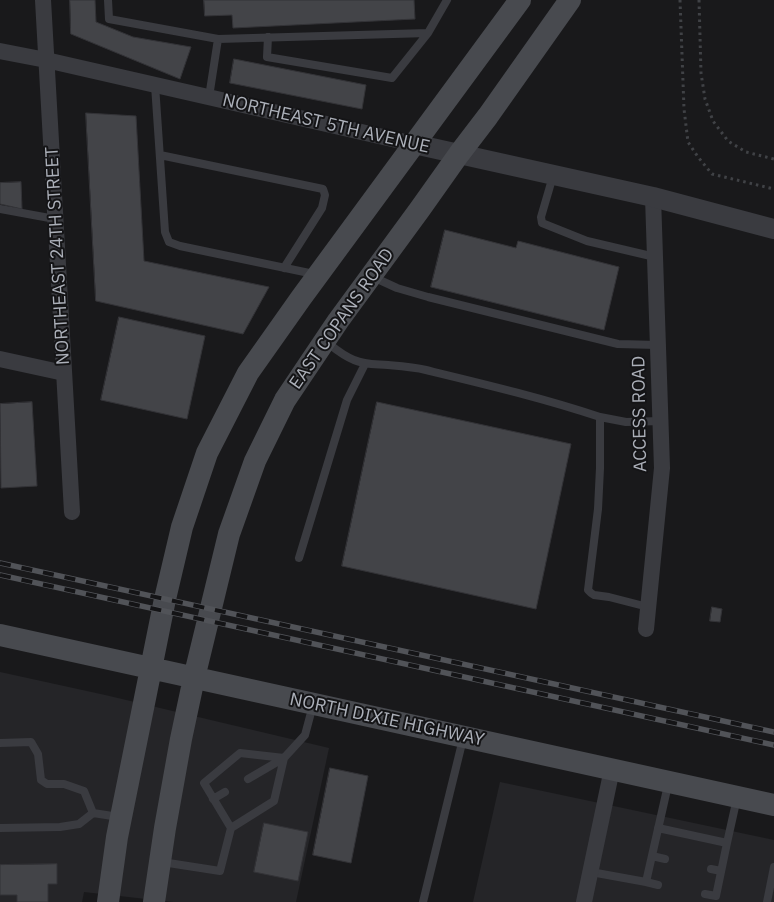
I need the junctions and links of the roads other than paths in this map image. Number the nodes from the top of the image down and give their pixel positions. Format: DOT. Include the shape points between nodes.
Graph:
graph roads {
  1 [pos="43,0"];
  2 [pos="108,0"];
  3 [pos="447,0"];
  4 [pos="520,0"];
  5 [pos="570,0"];
  6 [pos="428,32"];
  7 [pos="268,37"];
  8 [pos="218,39"];
  9 [pos="0,51"];
  10 [pos="46,60"];
  11 [pos="155,85"];
  12 [pos="209,97"];
  13 [pos="414,144"];
  14 [pos="459,154"];
  15 [pos="160,155"];
  16 [pos="553,174"];
  17 [pos="653,197"];
  18 [pos="0,209"];
  19 [pos="56,219"];
  20 [pos="774,229"];
  21 [pos="655,256"];
  22 [pos="284,268"];
  23 [pos="318,275"];
  24 [pos="372,276"];
  25 [pos="325,341"];
  26 [pos="658,345"];
  27 [pos="0,359"];
  28 [pos="365,364"];
  29 [pos="64,373"];
  30 [pos="600,417"];
  31 [pos="661,421"];
  32 [pos="72,512"];
  33 [pos="299,558"];
  34 [pos="648,607"];
  35 [pos="646,629"];
  36 [pos="0,635"];
  37 [pos="151,668"];
  38 [pos="194,678"];
  39 [pos="313,704"];
  40 [pos="464,737"];
  41 [pos="0,742"];
  42 [pos="284,758"];
  43 [pos="612,769"];
  44 [pos="248,779"];
  45 [pos="668,782"];
  46 [pos="225,792"];
  47 [pos="737,797"];
  48 [pos="213,799"];
  49 [pos="774,806"];
  50 [pos="93,813"];
  51 [pos="120,818"];
  52 [pos="0,828"];
  53 [pos="231,828"];
  54 [pos="658,828"];
  55 [pos="727,843"];
  56 [pos="652,856"];
  57 [pos="665,859"];
  58 [pos="160,862"];
  59 [pos="774,867"];
  60 [pos="711,869"];
  61 [pos="721,871"];
  62 [pos="591,872"];
  63 [pos="646,882"];
  64 [pos="658,885"];
  65 [pos="705,894"];
  66 [pos="157,899"];
  67 [pos="108,902"];
  68 [pos="423,902"];
  69 [pos="584,902"];
  70 [pos="767,902"];
  1 -- 10 [label="street, NORTHEAST 24TH STREET"];
  2 -- 8 [label="lane" via="109,18"];
  3 -- 6 [label="lane"];
  4 -- 13 [label="main road"];
  5 -- 14 [label="main road, EAST COPANS ROAD"];
  6 -- 7 [label="lane"];
  6 -- 7 [label="lane" via="392,78 267,57"];
  7 -- 8 [label="lane"];
  8 -- 12 [label="lane"];
  9 -- 10 [label="street, NORTHEAST 5TH AVENUE"];
  10 -- 11 [label="street, NORTHEAST 5TH AVENUE"];
  10 -- 19 [label="street, NORTHEAST 24TH STREET"];
  11 -- 12 [label="street, NORTHEAST 5TH AVENUE"];
  11 -- 15 [label="lane"];
  12 -- 13 [label="street, NORTHEAST 5TH AVENUE"];
  13 -- 14 [label="street, NORTHEAST 5TH AVENUE"];
  13 -- 23 [label="main road"];
  14 -- 16 [label="street, NORTHEAST 5TH AVENUE"];
  14 -- 24 [label="main road, EAST COPANS ROAD"];
  15 -- 22 [label="lane" via="165,232 170,242"];
  15 -- 22 [label="lane" via="323,189 322,208"];
  16 -- 17 [label="street, NORTHEAST 5TH AVENUE"];
  16 -- 21 [label="lane" via="542,223 587,242"];
  17 -- 20 [label="street, NORTHEAST 5TH AVENUE"];
  17 -- 21 [label="street, ACCESS ROAD"];
  18 -- 19 [label="lane"];
  19 -- 29 [label="street, NORTHEAST 24TH STREET"];
  21 -- 26 [label="street, ACCESS ROAD"];
  22 -- 23 [label="lane"];
  23 -- 37 [label="main road" via="248,373 207,453 182,527"];
  24 -- 25 [label="main road, EAST COPANS ROAD"];
  24 -- 26 [label="lane" via="428,297 618,344"];
  25 -- 28 [label="lane" via="339,352"];
  25 -- 38 [label="main road, EAST COPANS ROAD" via="284,400 255,461 229,534"];
  26 -- 31 [label="street, ACCESS ROAD"];
  27 -- 29 [label="street"];
  28 -- 30 [label="lane" via="422,370"];
  28 -- 33 [label="lane" via="347,400"];
  29 -- 32 [label="street, NORTHEAST 24TH STREET"];
  30 -- 31 [label="lane" via="626,422"];
  30 -- 34 [label="lane" via="598,509 588,590 594,595"];
  31 -- 34 [label="street, ACCESS ROAD" via="662,468"];
  34 -- 35 [label="street, ACCESS ROAD"];
  36 -- 37 [label="main road, NORTH DIXIE HIGHWAY"];
  37 -- 38 [label="main road, NORTH DIXIE HIGHWAY"];
  37 -- 51 [label="main road"];
  38 -- 39 [label="main road, NORTH DIXIE HIGHWAY"];
  38 -- 58 [label="main road"];
  39 -- 40 [label="main road, NORTH DIXIE HIGHWAY"];
  39 -- 42 [label="lane" via="305,735"];
  40 -- 43 [label="main road, NORTH DIXIE HIGHWAY"];
  40 -- 68 [label="lane"];
  41 -- 50 [label="lane" via="31,742 38,754 40,780 84,791"];
  42 -- 44 [label="lane"];
  42 -- 48 [label="lane" via="240,753 204,783"];
  42 -- 53 [label="lane" via="274,801"];
  43 -- 45 [label="main road, NORTH DIXIE HIGHWAY"];
  43 -- 62 [label="street"];
  45 -- 47 [label="main road, NORTH DIXIE HIGHWAY"];
  45 -- 54 [label="lane"];
  46 -- 48 [label="lane"];
  47 -- 49 [label="main road, NORTH DIXIE HIGHWAY"];
  47 -- 55 [label="lane"];
  48 -- 53 [label="lane"];
  50 -- 51 [label="lane"];
  50 -- 52 [label="lane" via="79,824"];
  51 -- 67 [label="main road"];
  53 -- 58 [label="lane" via="220,871"];
  54 -- 55 [label="lane"];
  54 -- 56 [label="lane"];
  55 -- 61 [label="lane"];
  56 -- 57 [label="lane"];
  56 -- 63 [label="lane"];
  58 -- 66 [label="main road"];
  59 -- 70 [label="lane"];
  60 -- 61 [label="lane"];
  61 -- 65 [label="lane" via="716,896"];
  62 -- 63 [label="lane"];
  62 -- 69 [label="street"];
  63 -- 64 [label="lane"];
}
